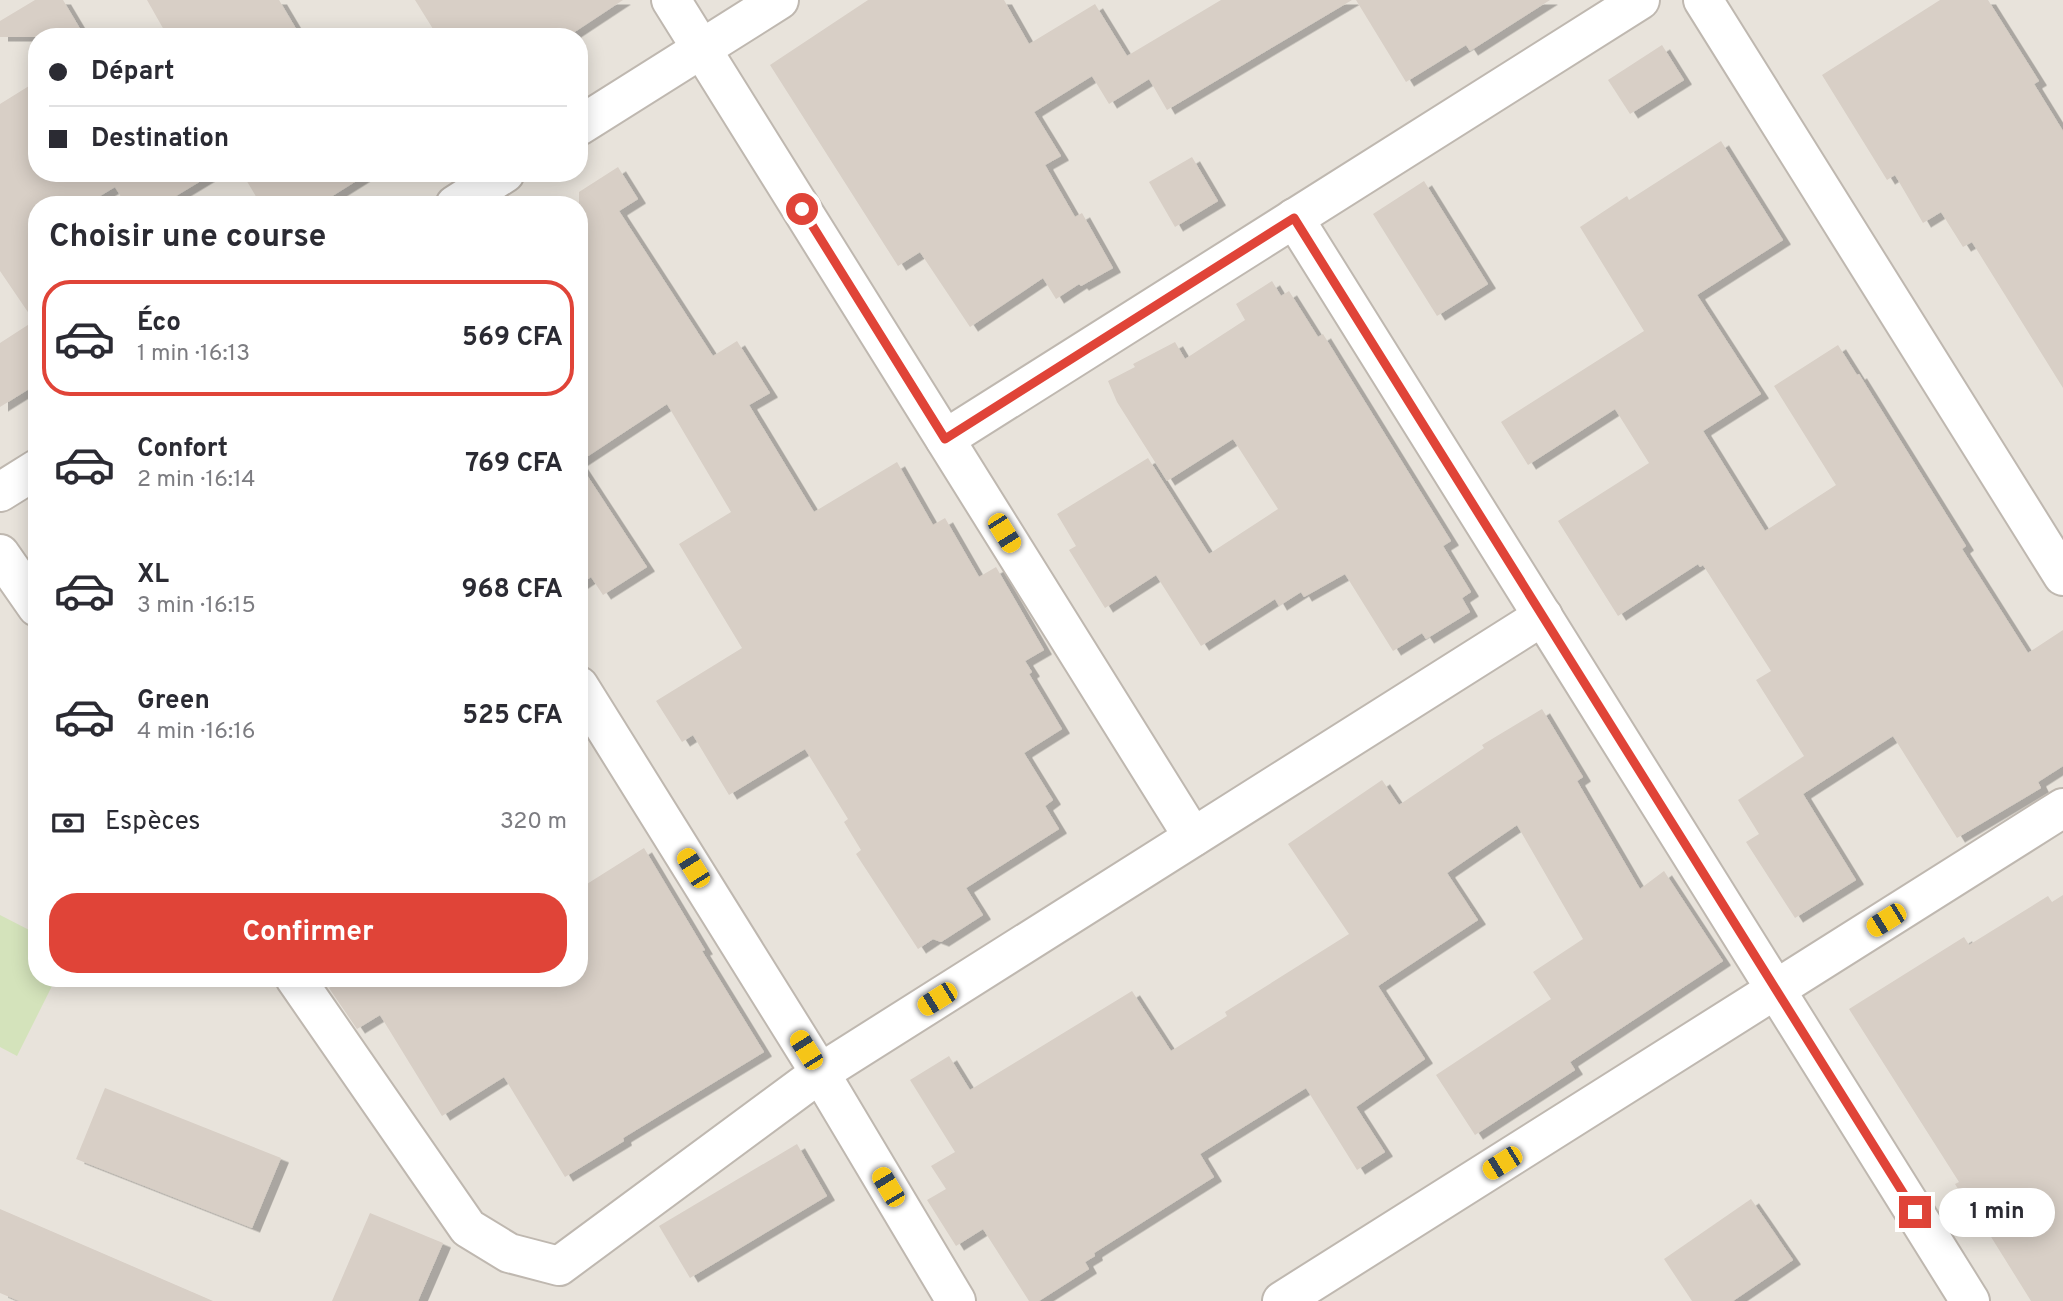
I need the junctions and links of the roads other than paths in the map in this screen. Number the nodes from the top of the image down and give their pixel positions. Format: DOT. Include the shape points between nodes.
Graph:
graph roads {
  1 [pos="671,0"];
  2 [pos="779,0"];
  3 [pos="1640,0"];
  4 [pos="1703,0"];
  5 [pos="702,49"];
  6 [pos="588,120"];
  7 [pos="491,182"];
  8 [pos="469,196"];
  9 [pos="1294,218"];
  10 [pos="945,439"];
  11 [pos="28,475"];
  12 [pos="0,492"];
  13 [pos="0,554"];
  14 [pos="2063,576"];
  15 [pos="28,594"];
  16 [pos="1543,617"];
  17 [pos="588,701"];
  18 [pos="2063,808"];
  19 [pos="1194,837"];
  20 [pos="301,987"];
  21 [pos="1776,989"];
  22 [pos="820,1073"];
  23 [pos="956,1301"];
  24 [pos="1282,1301"];
  25 [pos="1970,1301"];
  1 -- 5 [label="street"];
  2 -- 5 [label="street"];
  3 -- 9 [label="street"];
  4 -- 14 [label="street"];
  5 -- 6 [label="street"];
  5 -- 10 [label="street"];
  7 -- 8 [label="street"];
  9 -- 10 [label="street"];
  9 -- 16 [label="street"];
  10 -- 19 [label="street"];
  11 -- 12 [label="street"];
  13 -- 15 [label="street"];
  16 -- 19 [label="street"];
  16 -- 21 [label="street"];
  17 -- 22 [label="street"];
  18 -- 21 [label="street"];
  19 -- 22 [label="street"];
  20 -- 22 [label="street" via="468,1228 509,1253 559,1266"];
  21 -- 24 [label="street"];
  21 -- 25 [label="street"];
  22 -- 23 [label="street"];
}
